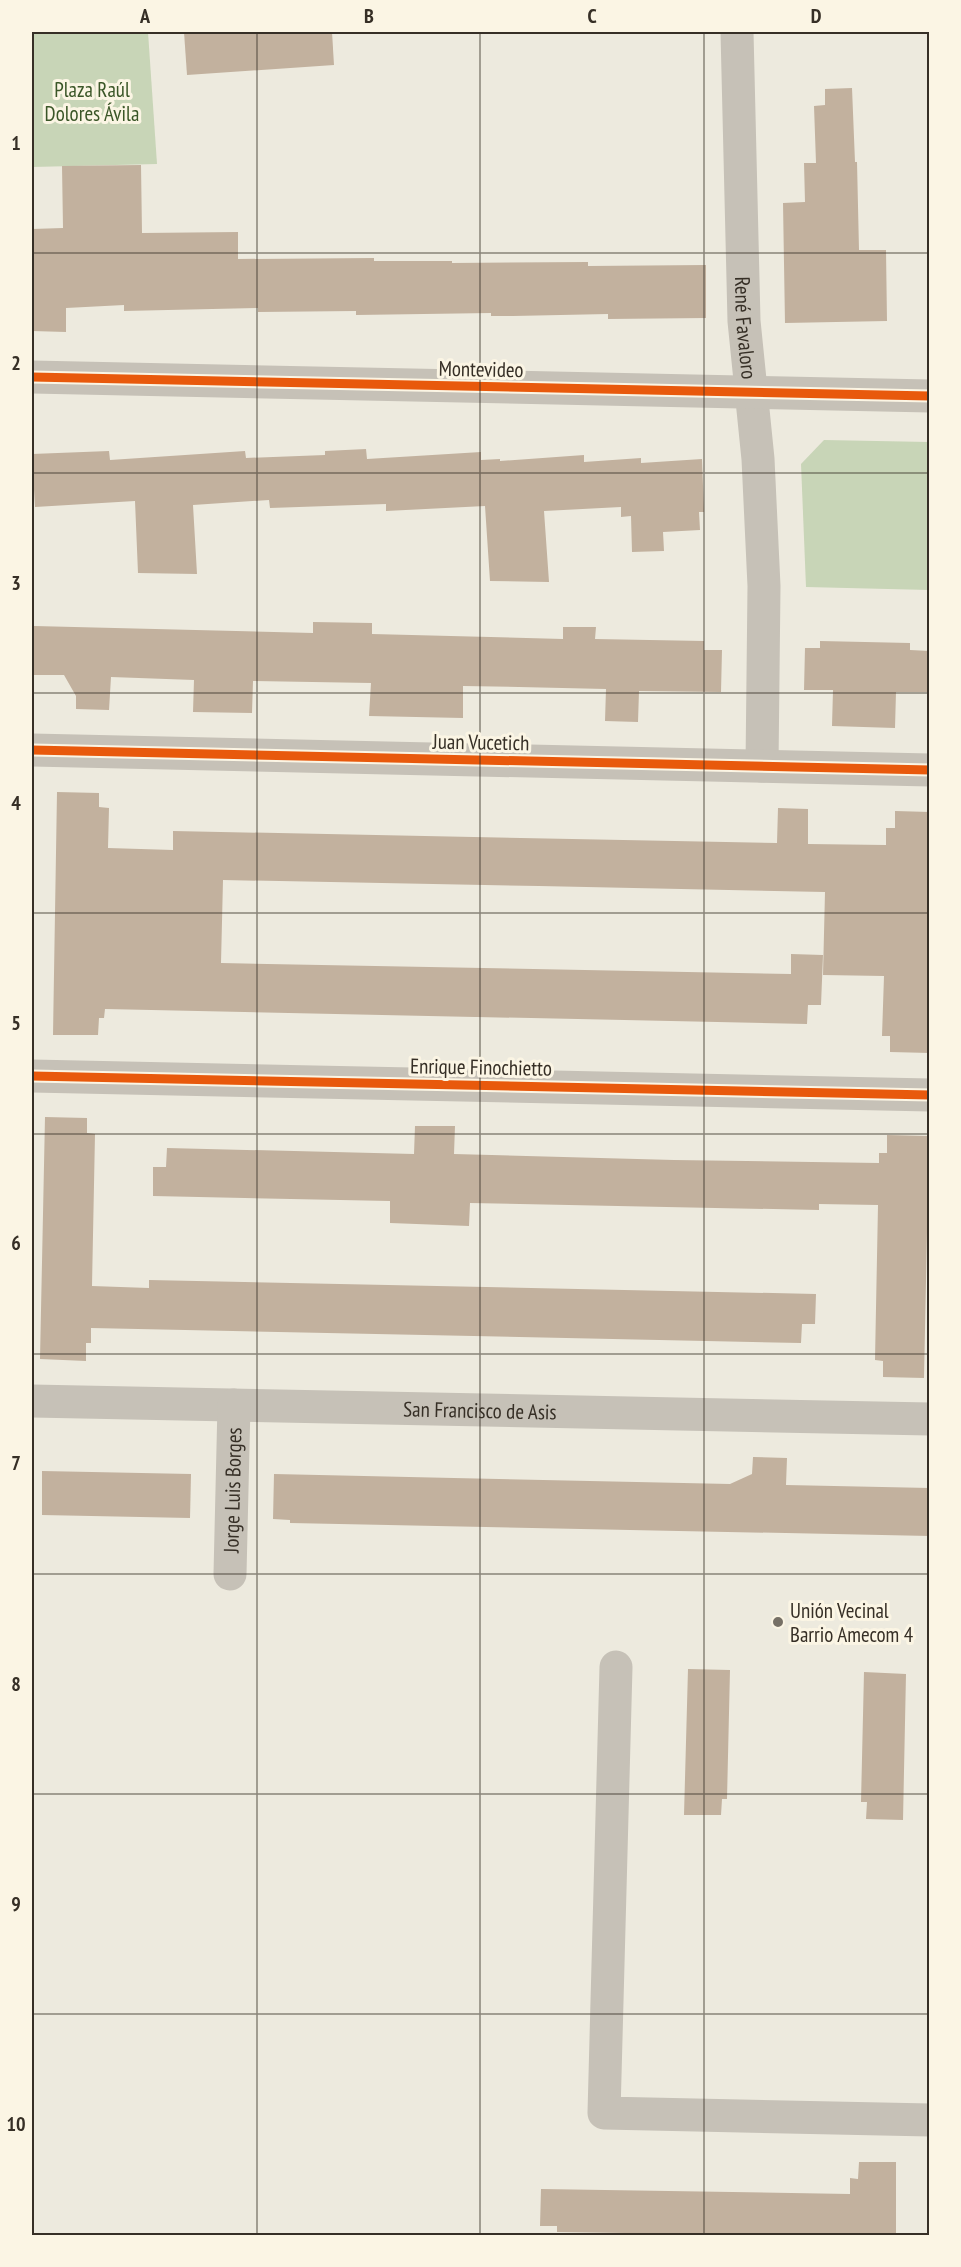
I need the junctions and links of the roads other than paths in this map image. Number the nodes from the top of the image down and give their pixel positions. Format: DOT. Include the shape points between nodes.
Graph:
graph roads {
  1 [pos="737,32"];
  2 [pos="32,377"];
  3 [pos="751,392"];
  4 [pos="930,396"];
  5 [pos="32,750"];
  6 [pos="762,766"];
  7 [pos="930,770"];
  8 [pos="32,1076"];
  9 [pos="930,1095"];
  10 [pos="32,1401"];
  11 [pos="234,1405"];
  12 [pos="930,1419"];
  13 [pos="230,1574"];
  14 [pos="616,1667"];
  15 [pos="930,2120"];
  1 -- 3 [label="street, René Favaloro" via="744,321"];
  2 -- 3 [label="street, Montevideo"];
  3 -- 4 [label="street, Montevideo"];
  3 -- 6 [label="street, René Favaloro" via="764,586"];
  5 -- 6 [label="street, Juan Vucetich"];
  6 -- 7 [label="street, Juan Vucetich"];
  8 -- 9 [label="street, Enrique Finochietto"];
  10 -- 11 [label="street, San Francisco de Asis"];
  11 -- 12 [label="street, San Francisco de Asis"];
  11 -- 13 [label="street, Jorge Luis Borges"];
  14 -- 15 [label="street" via="604,2113"];
}
